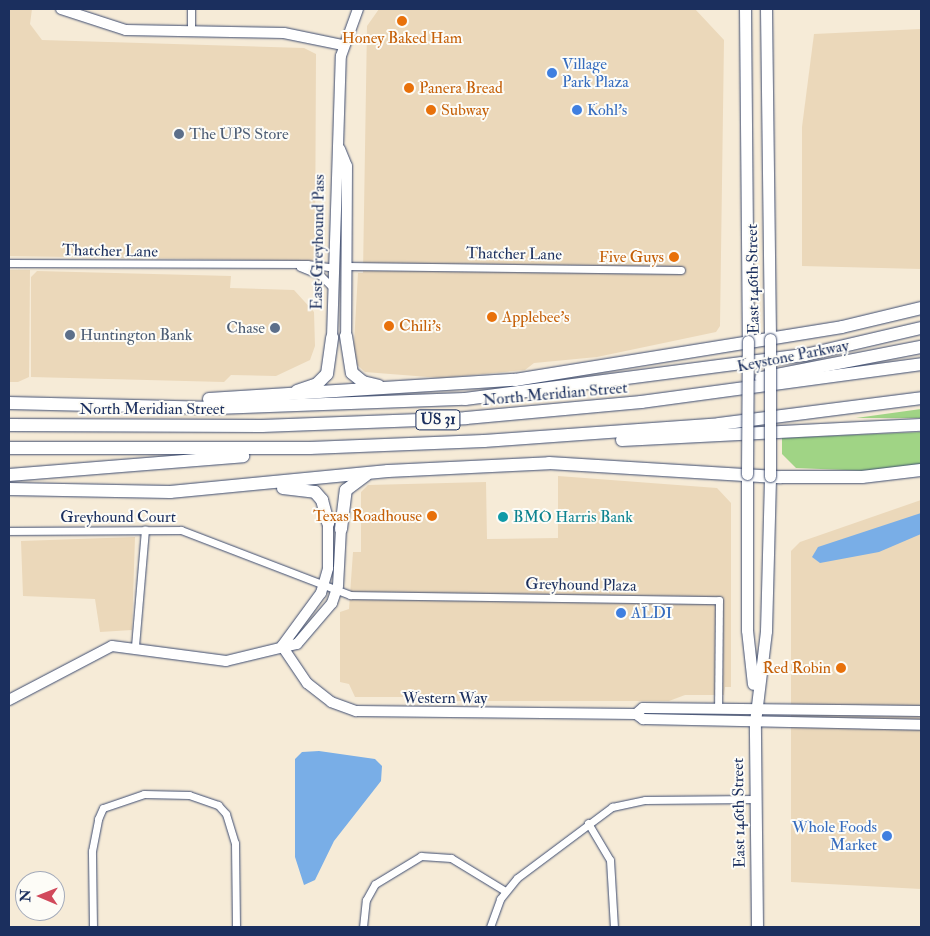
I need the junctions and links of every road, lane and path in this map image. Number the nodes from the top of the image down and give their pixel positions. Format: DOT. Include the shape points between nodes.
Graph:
graph roads {
  1 [pos="61,9"];
  2 [pos="191,9"];
  3 [pos="358,9"];
  4 [pos="745,9"];
  5 [pos="766,9"];
  6 [pos="191,32"];
  7 [pos="342,45"];
  8 [pos="340,149"];
  9 [pos="9,263"];
  10 [pos="347,266"];
  11 [pos="300,267"];
  12 [pos="334,268"];
  13 [pos="681,270"];
  14 [pos="332,287"];
  15 [pos="921,308"];
  16 [pos="921,328"];
  17 [pos="346,336"];
  18 [pos="332,337"];
  19 [pos="770,338"];
  20 [pos="748,341"];
  21 [pos="921,347"];
  22 [pos="921,364"];
  23 [pos="444,386"];
  24 [pos="285,396"];
  25 [pos="671,398"];
  26 [pos="921,398"];
  27 [pos="9,403"];
  28 [pos="100,404"];
  29 [pos="9,425"];
  30 [pos="920,425"];
  31 [pos="484,441"];
  32 [pos="376,446"];
  33 [pos="9,448"];
  34 [pos="921,470"];
  35 [pos="388,471"];
  36 [pos="747,474"];
  37 [pos="9,475"];
  38 [pos="770,476"];
  39 [pos="228,487"];
  40 [pos="9,489"];
  41 [pos="328,523"];
  42 [pos="145,529"];
  43 [pos="341,529"];
  44 [pos="9,531"];
  45 [pos="323,586"];
  46 [pos="336,592"];
  47 [pos="135,646"];
  48 [pos="282,646"];
  49 [pos="9,700"];
  50 [pos="755,704"];
  51 [pos="718,709"];
  52 [pos="921,711"];
  53 [pos="636,714"];
  54 [pos="754,722"];
  55 [pos="851,724"];
  56 [pos="921,725"];
  57 [pos="755,800"];
  58 [pos="588,823"];
  59 [pos="505,891"];
  60 [pos="93,927"];
  61 [pos="236,927"];
  62 [pos="364,927"];
  63 [pos="490,927"];
  64 [pos="614,927"];
  65 [pos="757,927"];
  1 -- 6 [label="street" via="126,30"];
  2 -- 6 [label="street"];
  3 -- 7 [label="street, East Greyhound Pass"];
  4 -- 20 [label="main road, East 146th Street"];
  5 -- 19 [label="main road, East 146th Street"];
  6 -- 7 [label="street" via="284,33"];
  7 -- 8 [label="street, East Greyhound Pass"];
  8 -- 10 [label="street, East Greyhound Pass" via="348,166"];
  8 -- 12 [label="street, East Greyhound Pass" via="334,166"];
  9 -- 11 [label="street, Thatcher Lane"];
  10 -- 13 [label="street, Thatcher Lane"];
  10 -- 17 [label="street, East Greyhound Pass"];
  11 -- 12 [label="street, Thatcher Lane" via="307,264"];
  11 -- 14 [label="street, Thatcher Lane" via="320,275"];
  12 -- 14 [label="street, East Greyhound Pass"];
  14 -- 18 [label="street, East Greyhound Pass"];
  15 -- 19 [label="highway"];
  16 -- 28 [label="highway" via="805,354 465,400 216,408"];
  17 -- 23 [label="highway" via="349,368 363,382"];
  18 -- 24 [label="highway" via="330,365 324,378"];
  19 -- 20 [label="highway"];
  19 -- 38 [label="main road, East 146th Street, bridge"];
  20 -- 23 [label="highway" via="567,373"];
  20 -- 36 [label="main road, East 146th Street, bridge"];
  21 -- 25 [label="highway, Keystone Parkway"];
  22 -- 25 [label="highway, North Meridian Street / US 31"];
  23 -- 24 [label="highway"];
  24 -- 28 [label="highway"];
  25 -- 29 [label="highway, North Meridian Street / US 31" via="388,422"];
  26 -- 31 [label="highway, US 31" via="719,424"];
  27 -- 28 [label="highway"];
  30 -- 31 [label="highway" via="668,439"];
  31 -- 32 [label="highway, US 31"];
  32 -- 33 [label="highway, US 31"];
  32 -- 37 [label="highway"];
  34 -- 38 [label="highway" via="862,476"];
  35 -- 36 [label="highway" via="549,463"];
  35 -- 39 [label="highway"];
  35 -- 43 [label="highway" via="363,476 346,490"];
  36 -- 38 [label="highway"];
  36 -- 50 [label="main road, East 146th Street" via="747,630"];
  38 -- 50 [label="main road, East 146th Street" via="766,631"];
  39 -- 40 [label="highway" via="131,492"];
  39 -- 41 [label="highway" via="309,490 322,500"];
  41 -- 45 [label="street" via="329,555"];
  42 -- 44 [label="street, Greyhound Court"];
  42 -- 45 [label="street, Greyhound Court" via="207,537"];
  42 -- 47 [label="street"];
  43 -- 46 [label="street"];
  45 -- 46 [label="street, Greyhound Court"];
  45 -- 48 [label="street" via="315,606"];
  46 -- 48 [label="street" via="313,631 297,644"];
  46 -- 51 [label="street, Greyhound Plaza" via="718,600"];
  47 -- 48 [label="street" via="188,659 226,661 264,655"];
  47 -- 49 [label="street" via="104,648"];
  48 -- 53 [label="street, Western Way" via="307,683 330,702 356,711"];
  50 -- 51 [label="street, Western Way"];
  50 -- 52 [label="street, Western Way"];
  50 -- 54 [label="main road, East 146th Street"];
  51 -- 53 [label="street, Western Way" via="643,708"];
  52 -- 55 [label="street" via="858,717"];
  53 -- 54 [label="street, Western Way" via="643,719"];
  54 -- 55 [label="street, Western Way"];
  54 -- 57 [label="main road, East 146th Street"];
  55 -- 56 [label="street, Western Way"];
  57 -- 58 [label="street" via="634,801 612,807"];
  57 -- 65 [label="main road, East 146th Street"];
  58 -- 59 [label="street"];
  58 -- 64 [label="street" via="610,860"];
  59 -- 62 [label="street" via="451,858 421,856 388,872 375,884 366,900"];
  59 -- 63 [label="street"];
  60 -- 61 [label="street" via="93,841 103,808 136,795 180,794 218,805 236,843"];
}
